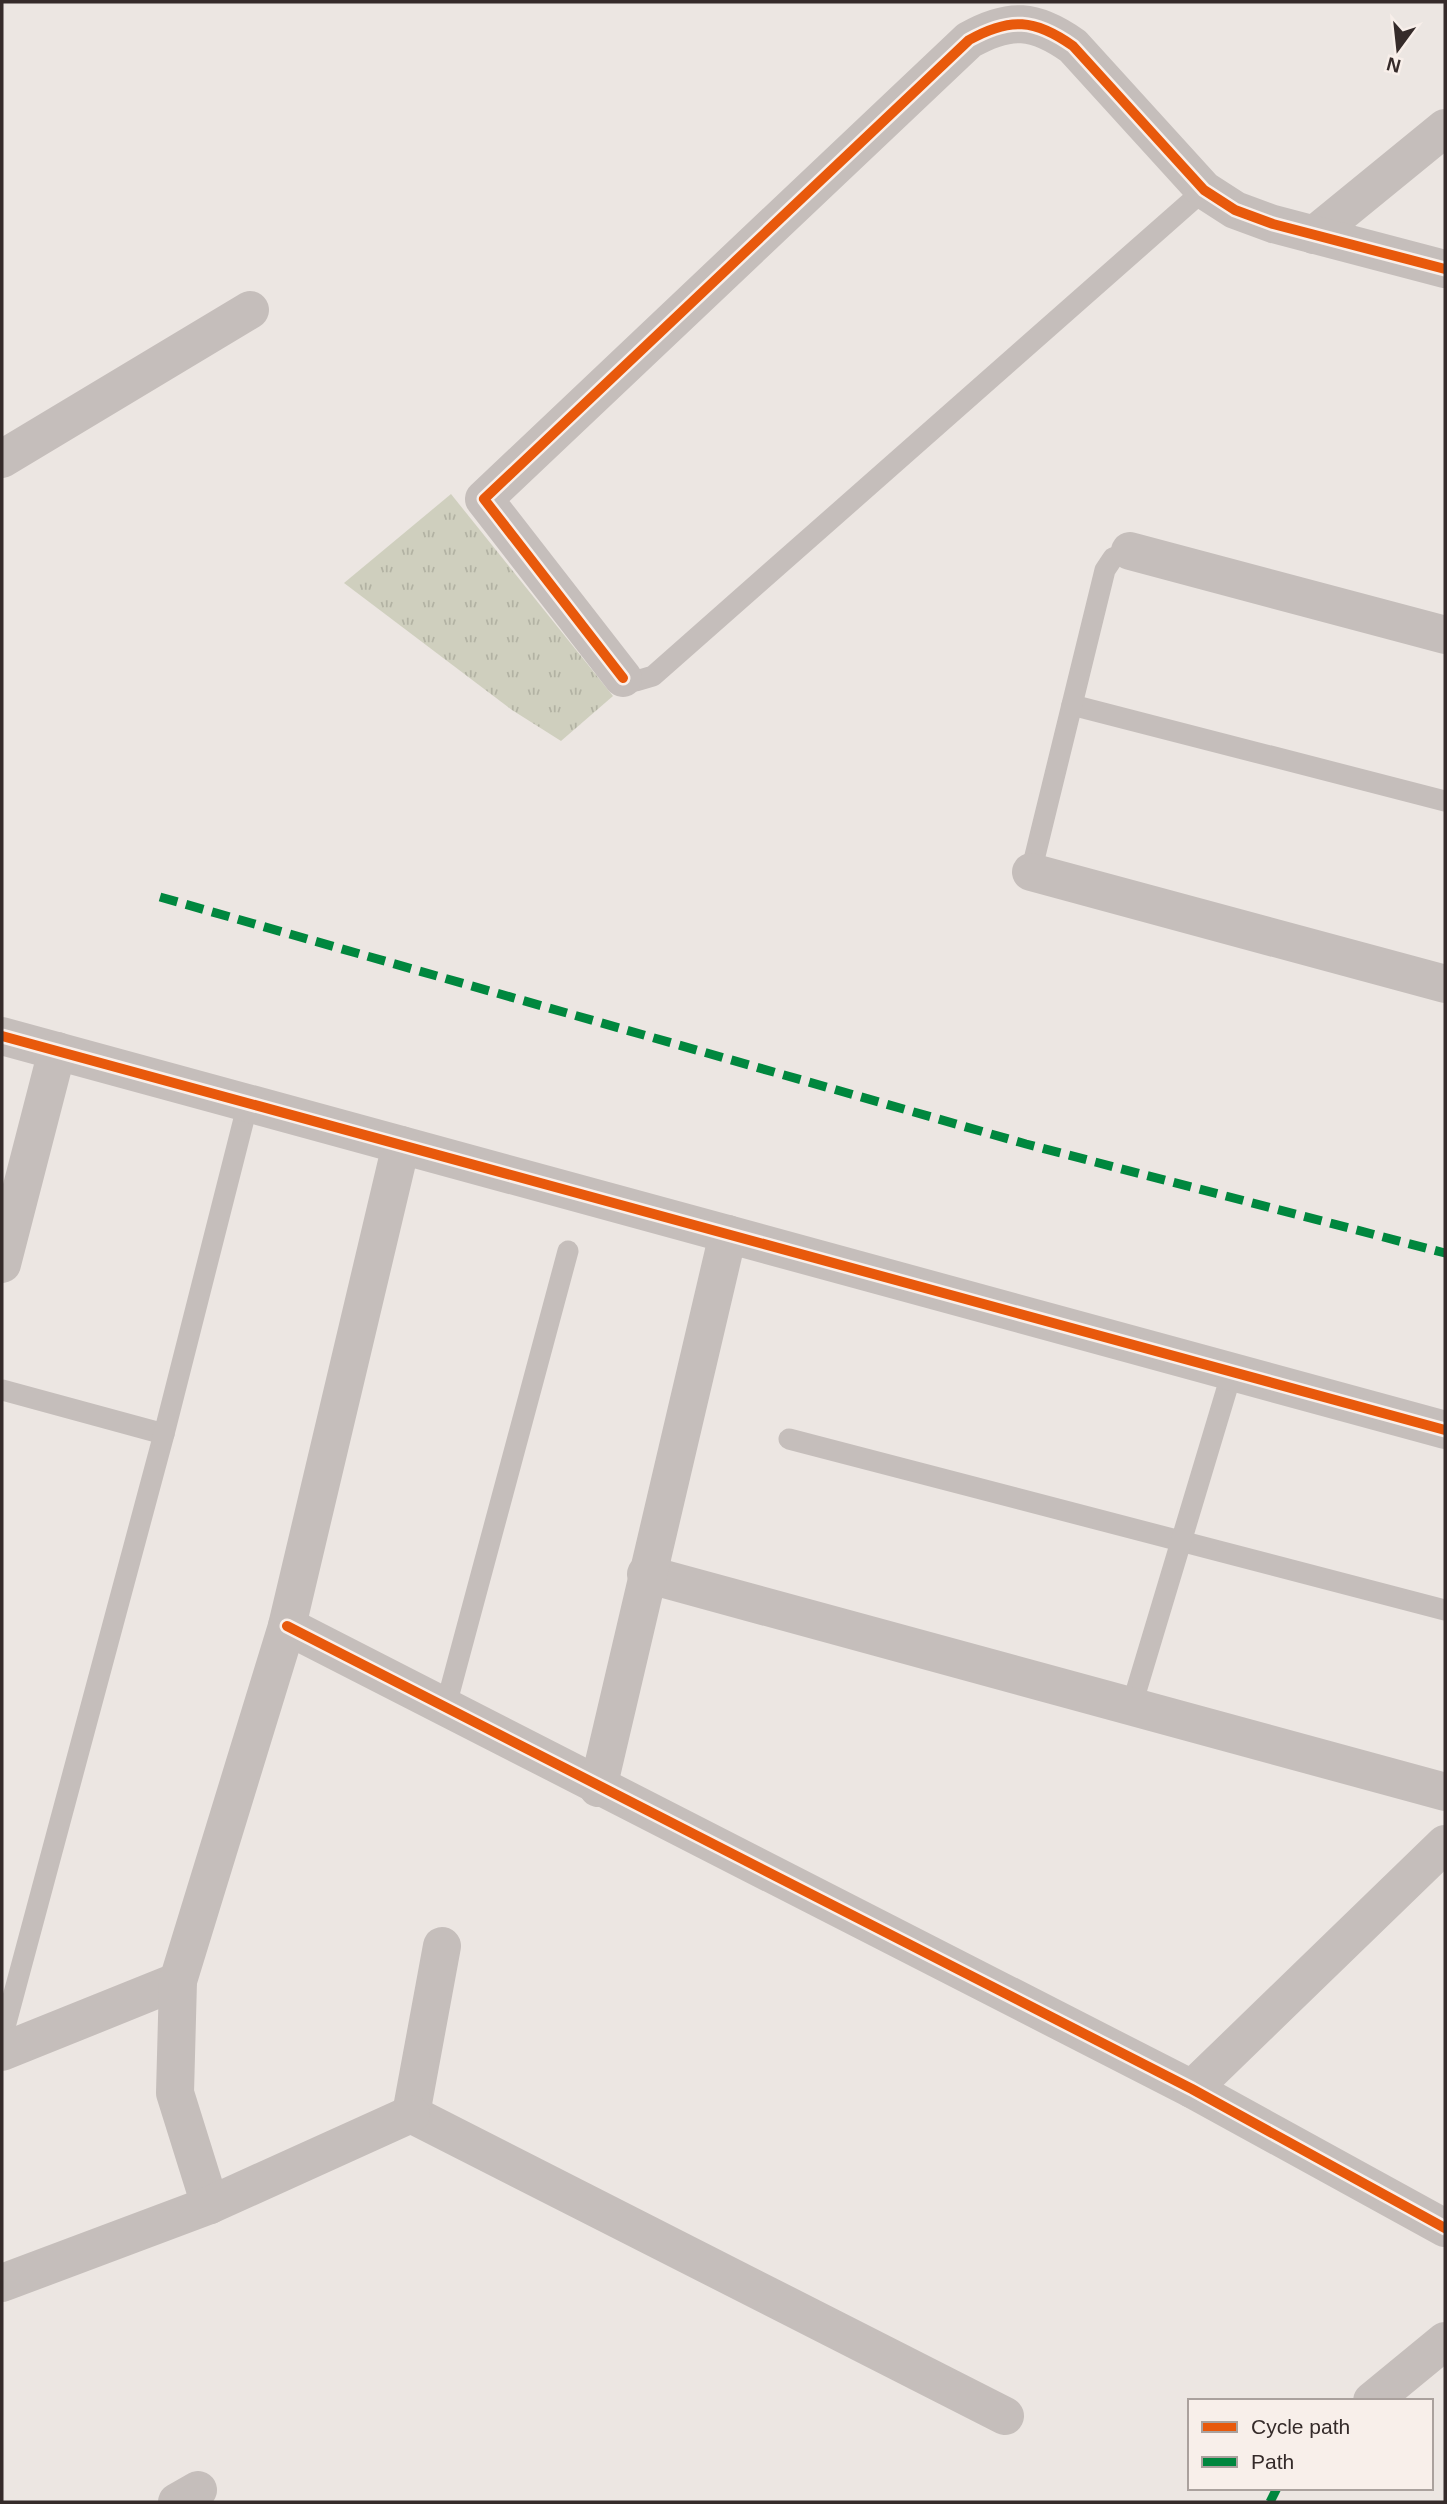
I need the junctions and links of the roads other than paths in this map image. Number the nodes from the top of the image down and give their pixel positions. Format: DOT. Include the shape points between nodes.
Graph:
graph roads {
  1 [pos="1445,128"];
  2 [pos="1204,190"];
  3 [pos="1314,234"];
  4 [pos="1445,268"];
  5 [pos="250,310"];
  6 [pos="2,459"];
  7 [pos="1130,551"];
  8 [pos="1445,635"];
  9 [pos="623,678"];
  10 [pos="1072,705"];
  11 [pos="1445,801"];
  12 [pos="1031,872"];
  13 [pos="1445,984"];
  14 [pos="2,1036"];
  15 [pos="57,1051"];
  16 [pos="248,1103"];
  17 [pos="401,1144"];
  18 [pos="728,1234"];
  19 [pos="568,1251"];
  20 [pos="2,1264"];
  21 [pos="1232,1372"];
  22 [pos="2,1390"];
  23 [pos="1445,1430"];
  24 [pos="164,1434"];
  25 [pos="789,1439"];
  26 [pos="1181,1540"];
  27 [pos="646,1574"];
  28 [pos="1445,1610"];
  29 [pos="287,1626"];
  30 [pos="1131,1708"];
  31 [pos="445,1709"];
  32 [pos="598,1788"];
  33 [pos="1445,1792"];
  34 [pos="1445,1844"];
  35 [pos="442,1946"];
  36 [pos="178,1981"];
  37 [pos="2,2038"];
  38 [pos="2,2052"];
  39 [pos="1192,2088"];
  40 [pos="411,2113"];
  41 [pos="210,2205"];
  42 [pos="1445,2228"];
  43 [pos="2,2283"];
  44 [pos="1445,2341"];
  45 [pos="1374,2399"];
  46 [pos="1005,2416"];
  1 -- 3 [label="street"];
  2 -- 3 [label="street" via="1235,209"];
  2 -- 9 [label="lane" via="653,676 636,681"];
  2 -- 9 [label="street" via="1073,46 1050,29 1017,24 993,27 969,40 484,499"];
  3 -- 4 [label="street"];
  5 -- 6 [label="street"];
  7 -- 8 [label="street"];
  7 -- 10 [label="lane" via="1113,558 1105,570"];
  10 -- 11 [label="lane"];
  10 -- 12 [label="lane"];
  12 -- 13 [label="street"];
  14 -- 15 [label="street"];
  15 -- 16 [label="street"];
  15 -- 20 [label="street"];
  16 -- 17 [label="street"];
  16 -- 24 [label="lane"];
  17 -- 18 [label="street"];
  17 -- 29 [label="street"];
  18 -- 21 [label="street"];
  18 -- 27 [label="street"];
  19 -- 31 [label="lane"];
  21 -- 23 [label="street"];
  21 -- 26 [label="lane"];
  22 -- 24 [label="lane"];
  24 -- 37 [label="lane"];
  25 -- 26 [label="lane"];
  26 -- 28 [label="lane"];
  26 -- 30 [label="lane"];
  27 -- 30 [label="street"];
  27 -- 32 [label="street"];
  29 -- 31 [label="street"];
  29 -- 36 [label="street"];
  30 -- 33 [label="street"];
  31 -- 32 [label="street"];
  32 -- 39 [label="street"];
  34 -- 39 [label="street"];
  35 -- 40 [label="street"];
  36 -- 38 [label="street"];
  36 -- 41 [label="street" via="175,2093"];
  39 -- 42 [label="street"];
  40 -- 41 [label="street"];
  40 -- 46 [label="street"];
  41 -- 43 [label="street"];
  44 -- 45 [label="street"];
}
